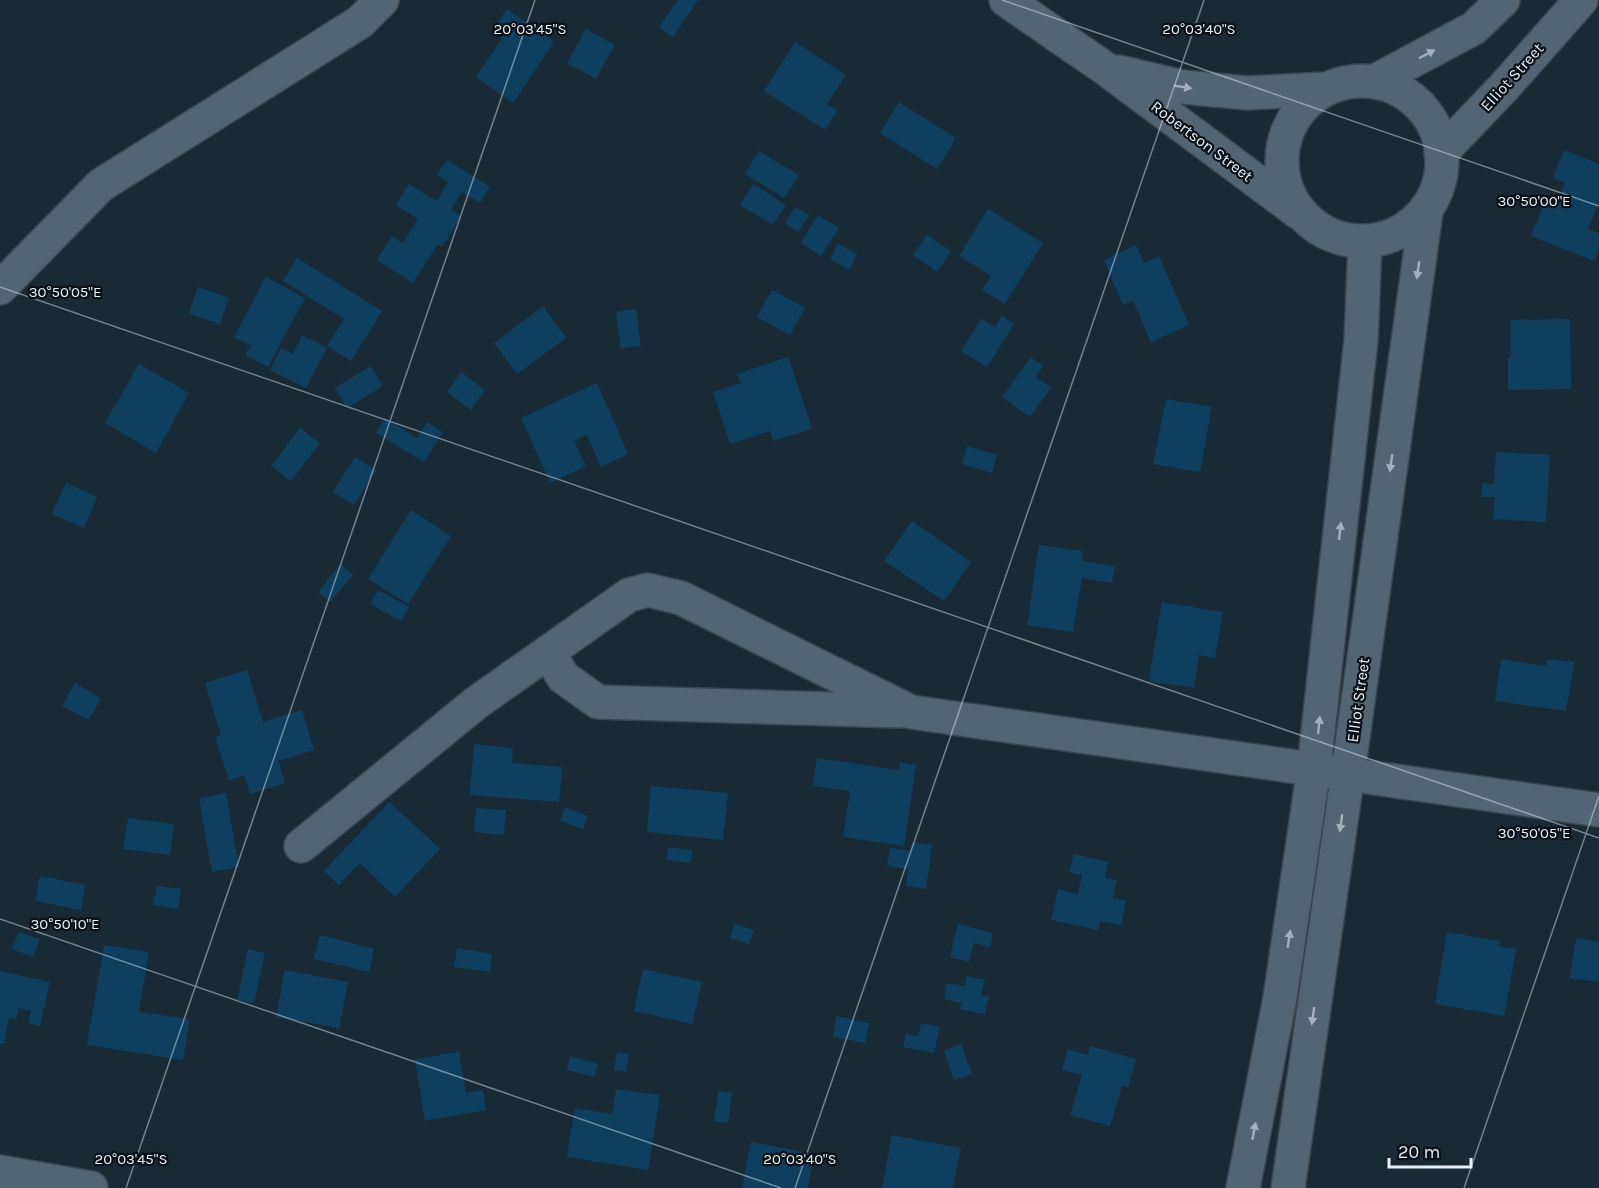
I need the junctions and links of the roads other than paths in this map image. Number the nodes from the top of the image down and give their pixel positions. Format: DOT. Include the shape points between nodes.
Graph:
graph roads {
  1 [pos="382,0"];
  2 [pos="1006,0"];
  3 [pos="1503,0"];
  4 [pos="1581,0"];
  5 [pos="1106,69"];
  6 [pos="1375,81"];
  7 [pos="1325,89"];
  8 [pos="1441,153"];
  9 [pos="1426,212"];
  10 [pos="1299,213"];
  11 [pos="1365,243"];
  12 [pos="0,288"];
  13 [pos="549,653"];
  14 [pos="911,712"];
  15 [pos="1314,768"];
  16 [pos="1348,773"];
  17 [pos="1599,810"];
  18 [pos="301,846"];
  19 [pos="0,1172"];
  20 [pos="91,1188"];
  21 [pos="1243,1188"];
  22 [pos="1288,1188"];
  1 -- 12 [label="street" via="360,22 101,185"];
  2 -- 5 [label="street, Robertson Street"];
  6 -- 3 [label="street, one-way" via="1474,28"];
  4 -- 8 [label="street, Elliot Street"];
  5 -- 7 [label="street, Robertson Street, one-way" via="1183,87 1247,93"];
  5 -- 10 [label="street, Robertson Street"];
  6 -- 7 [label="street" via="1352,81"];
  6 -- 8 [label="street" via="1411,97 1433,122"];
  7 -- 10 [label="street" via="1297,113 1281,156 1287,193"];
  8 -- 9 [label="street" via="1438,185"];
  9 -- 11 [label="street" via="1410,227"];
  9 -- 16 [label="street, Elliot Street, one-way"];
  10 -- 11 [label="street" via="1320,232"];
  15 -- 11 [label="street, one-way" via="1361,340"];
  13 -- 14 [label="street" via="563,677 598,702"];
  13 -- 14 [label="street" via="629,596 648,590 681,598"];
  13 -- 18 [label="street" via="476,703"];
  14 -- 15 [label="street"];
  15 -- 16 [label="street"];
  21 -- 15 [label="street, one-way" via="1280,998"];
  16 -- 17 [label="street"];
  16 -- 22 [label="street, Elliot Street, one-way"];
  19 -- 20 [label="street"];
}
